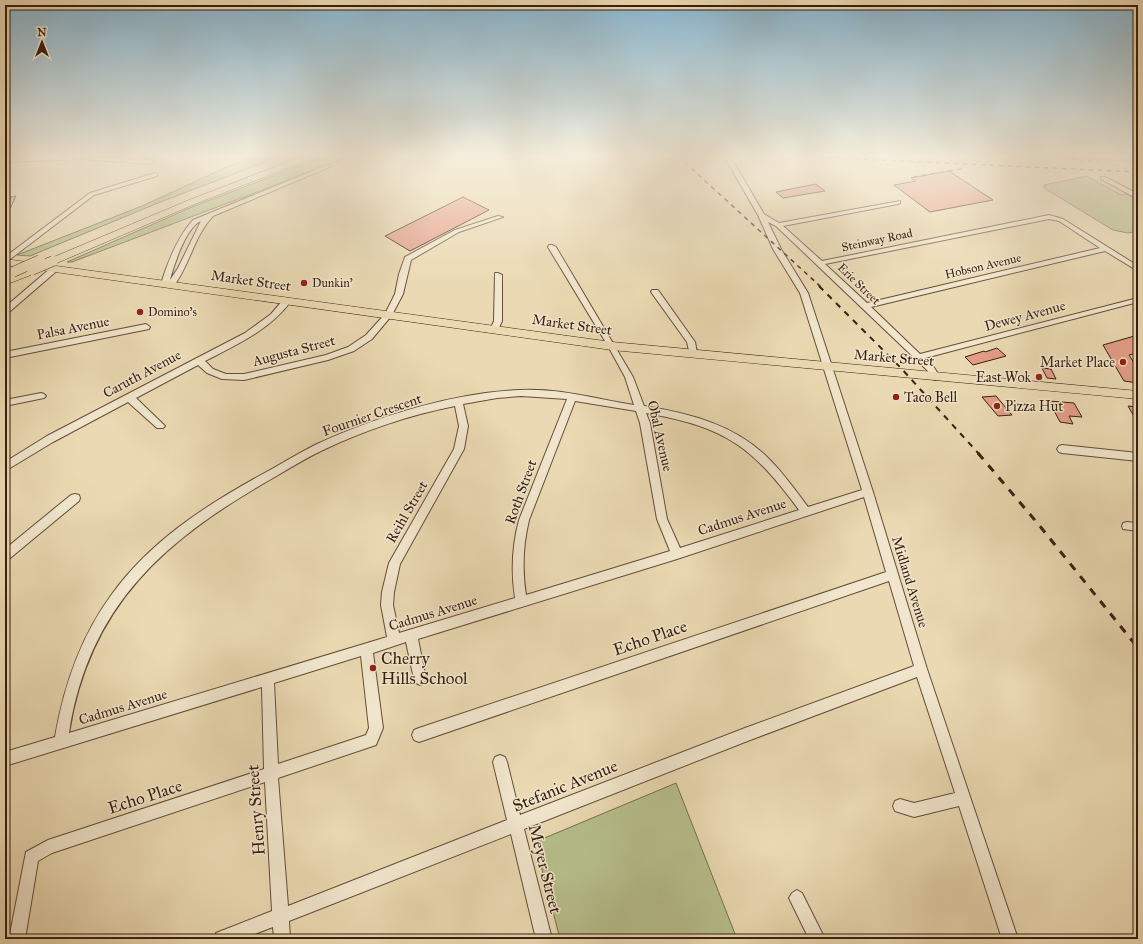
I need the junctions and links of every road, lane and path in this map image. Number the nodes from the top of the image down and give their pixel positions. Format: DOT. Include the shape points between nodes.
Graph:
graph roads {
  1 [pos="84,200"];
  2 [pos="182,200"];
  3 [pos="197,200"];
  4 [pos="244,200"];
  5 [pos="752,200"];
  6 [pos="898,202"];
  7 [pos="214,212"];
  8 [pos="760,215"];
  9 [pos="500,217"];
  10 [pos="778,225"];
  11 [pos="552,247"];
  12 [pos="1105,248"];
  13 [pos="5,261"];
  14 [pos="820,263"];
  15 [pos="54,265"];
  16 [pos="1138,269"];
  17 [pos="9,273"];
  18 [pos="498,275"];
  19 [pos="5,282"];
  20 [pos="167,284"];
  21 [pos="655,292"];
  22 [pos="1138,300"];
  23 [pos="287,301"];
  24 [pos="865,306"];
  25 [pos="5,311"];
  26 [pos="388,315"];
  27 [pos="146,328"];
  28 [pos="494,330"];
  29 [pos="612,346"];
  30 [pos="693,353"];
  31 [pos="5,355"];
  32 [pos="918,357"];
  33 [pos="198,360"];
  34 [pos="827,366"];
  35 [pos="936,377"];
  36 [pos="41,396"];
  37 [pos="1138,396"];
  38 [pos="129,397"];
  39 [pos="572,397"];
  40 [pos="458,402"];
  41 [pos="5,403"];
  42 [pos="641,408"];
  43 [pos="160,426"];
  44 [pos="1062,449"];
  45 [pos="1138,457"];
  46 [pos="5,467"];
  47 [pos="868,492"];
  48 [pos="75,498"];
  49 [pos="805,511"];
  50 [pos="677,554"];
  51 [pos="5,556"];
  52 [pos="892,575"];
  53 [pos="521,602"];
  54 [pos="412,635"];
  55 [pos="394,640"];
  56 [pos="366,648"];
  57 [pos="921,669"];
  58 [pos="268,679"];
  59 [pos="420,679"];
  60 [pos="419,735"];
  61 [pos="61,742"];
  62 [pos="5,759"];
  63 [pos="500,762"];
  64 [pos="272,774"];
  65 [pos="963,798"];
  66 [pos="900,806"];
  67 [pos="516,825"];
  68 [pos="797,898"];
  69 [pos="282,916"];
  70 [pos="17,939"];
  71 [pos="222,939"];
  72 [pos="282,939"];
  73 [pos="544,939"];
  74 [pos="816,939"];
  75 [pos="1010,939"];
  1 -- 13 [label="street"];
  2 -- 17 [label="highway, bridge"];
  3 -- 15 [label="highway"];
  4 -- 7 [label="street"];
  5 -- 8 [label="street, Midland Avenue"];
  6 -- 10 [label="street"];
  7 -- 20 [label="street" via="203,222 180,273"];
  7 -- 20 [label="street" via="190,226 175,256"];
  8 -- 10 [label="street, Erie Street"];
  8 -- 34 [label="street, Midland Avenue" via="804,293"];
  9 -- 26 [label="street, Augusta Street" via="457,231 408,258 399,294"];
  10 -- 14 [label="street, Erie Street"];
  11 -- 29 [label="street, Obal Avenue"];
  12 -- 14 [label="street, Steinway Road" via="1061,220 1044,216"];
  12 -- 16 [label="street, Steinway Road"];
  12 -- 24 [label="street, Hobson Avenue"];
  13 -- 15 [label="main road, Market Street"];
  14 -- 24 [label="street, Erie Street"];
  15 -- 19 [label="highway, bridge" via="27,272"];
  15 -- 20 [label="main road, Market Street"];
  15 -- 25 [label="street"];
  18 -- 28 [label="street" via="498,322"];
  20 -- 23 [label="main road, Market Street"];
  21 -- 30 [label="street" via="691,342"];
  22 -- 32 [label="street, Dewey Avenue"];
  23 -- 26 [label="main road, Market Street"];
  23 -- 33 [label="street, Caruth Avenue" via="280,311 260,327"];
  24 -- 32 [label="street, Erie Street"];
  26 -- 28 [label="main road, Market Street"];
  26 -- 33 [label="street, Augusta Street" via="369,337 346,351 253,376 235,378 217,374"];
  27 -- 31 [label="street, Palsa Avenue"];
  28 -- 29 [label="main road, Market Street"];
  29 -- 30 [label="main road, Market Street"];
  29 -- 42 [label="street, Obal Avenue"];
  30 -- 34 [label="main road, Market Street"];
  32 -- 35 [label="street, Erie Street"];
  33 -- 38 [label="street, Caruth Avenue"];
  34 -- 35 [label="main road, Market Street"];
  34 -- 47 [label="street, Midland Avenue"];
  35 -- 37 [label="main road, Market Street"];
  36 -- 41 [label="street"];
  38 -- 43 [label="street"];
  38 -- 46 [label="street, Caruth Avenue" via="50,439"];
  39 -- 40 [label="street, Fournier Crescent" via="520,393"];
  39 -- 42 [label="street, Fournier Crescent"];
  39 -- 53 [label="street, Roth Street" via="520,533 517,565"];
  40 -- 55 [label="street, Reihl Street" via="464,421 459,449 402,549 391,576 388,605"];
  40 -- 61 [label="street, Fournier Crescent" via="379,424 319,448 223,501 166,542 114,600 87,646 70,692"];
  42 -- 49 [label="street, Fournier Crescent" via="688,417 735,438 773,469"];
  42 -- 50 [label="street, Obal Avenue" via="646,423 662,519"];
  44 -- 45 [label="street"];
  47 -- 49 [label="street, Cadmus Avenue"];
  47 -- 52 [label="street, Midland Avenue"];
  48 -- 51 [label="street"];
  49 -- 50 [label="street, Cadmus Avenue"];
  50 -- 53 [label="street, Cadmus Avenue"];
  52 -- 57 [label="street, Midland Avenue"];
  52 -- 60 [label="street, Echo Place"];
  53 -- 54 [label="street, Cadmus Avenue"];
  54 -- 55 [label="street, Cadmus Avenue"];
  54 -- 59 [label="street"];
  55 -- 56 [label="street, Cadmus Avenue"];
  56 -- 58 [label="street, Cadmus Avenue"];
  56 -- 64 [label="street, Echo Place" via="376,728 371,740"];
  57 -- 65 [label="street, Midland Avenue"];
  57 -- 67 [label="street, Stefanic Avenue"];
  58 -- 61 [label="street, Cadmus Avenue"];
  58 -- 64 [label="street, Henry Street"];
  61 -- 62 [label="street, Cadmus Avenue"];
  63 -- 67 [label="street, Meyer Street"];
  64 -- 69 [label="street, Henry Street"];
  64 -- 70 [label="street, Echo Place" via="48,848 31,857"];
  65 -- 66 [label="street" via="914,810"];
  65 -- 75 [label="street, Midland Avenue"];
  67 -- 69 [label="street, Stefanic Avenue"];
  67 -- 73 [label="street, Meyer Street"];
  68 -- 74 [label="street"];
  69 -- 71 [label="street, Stefanic Avenue"];
  69 -- 72 [label="street, Henry Street"];
}
